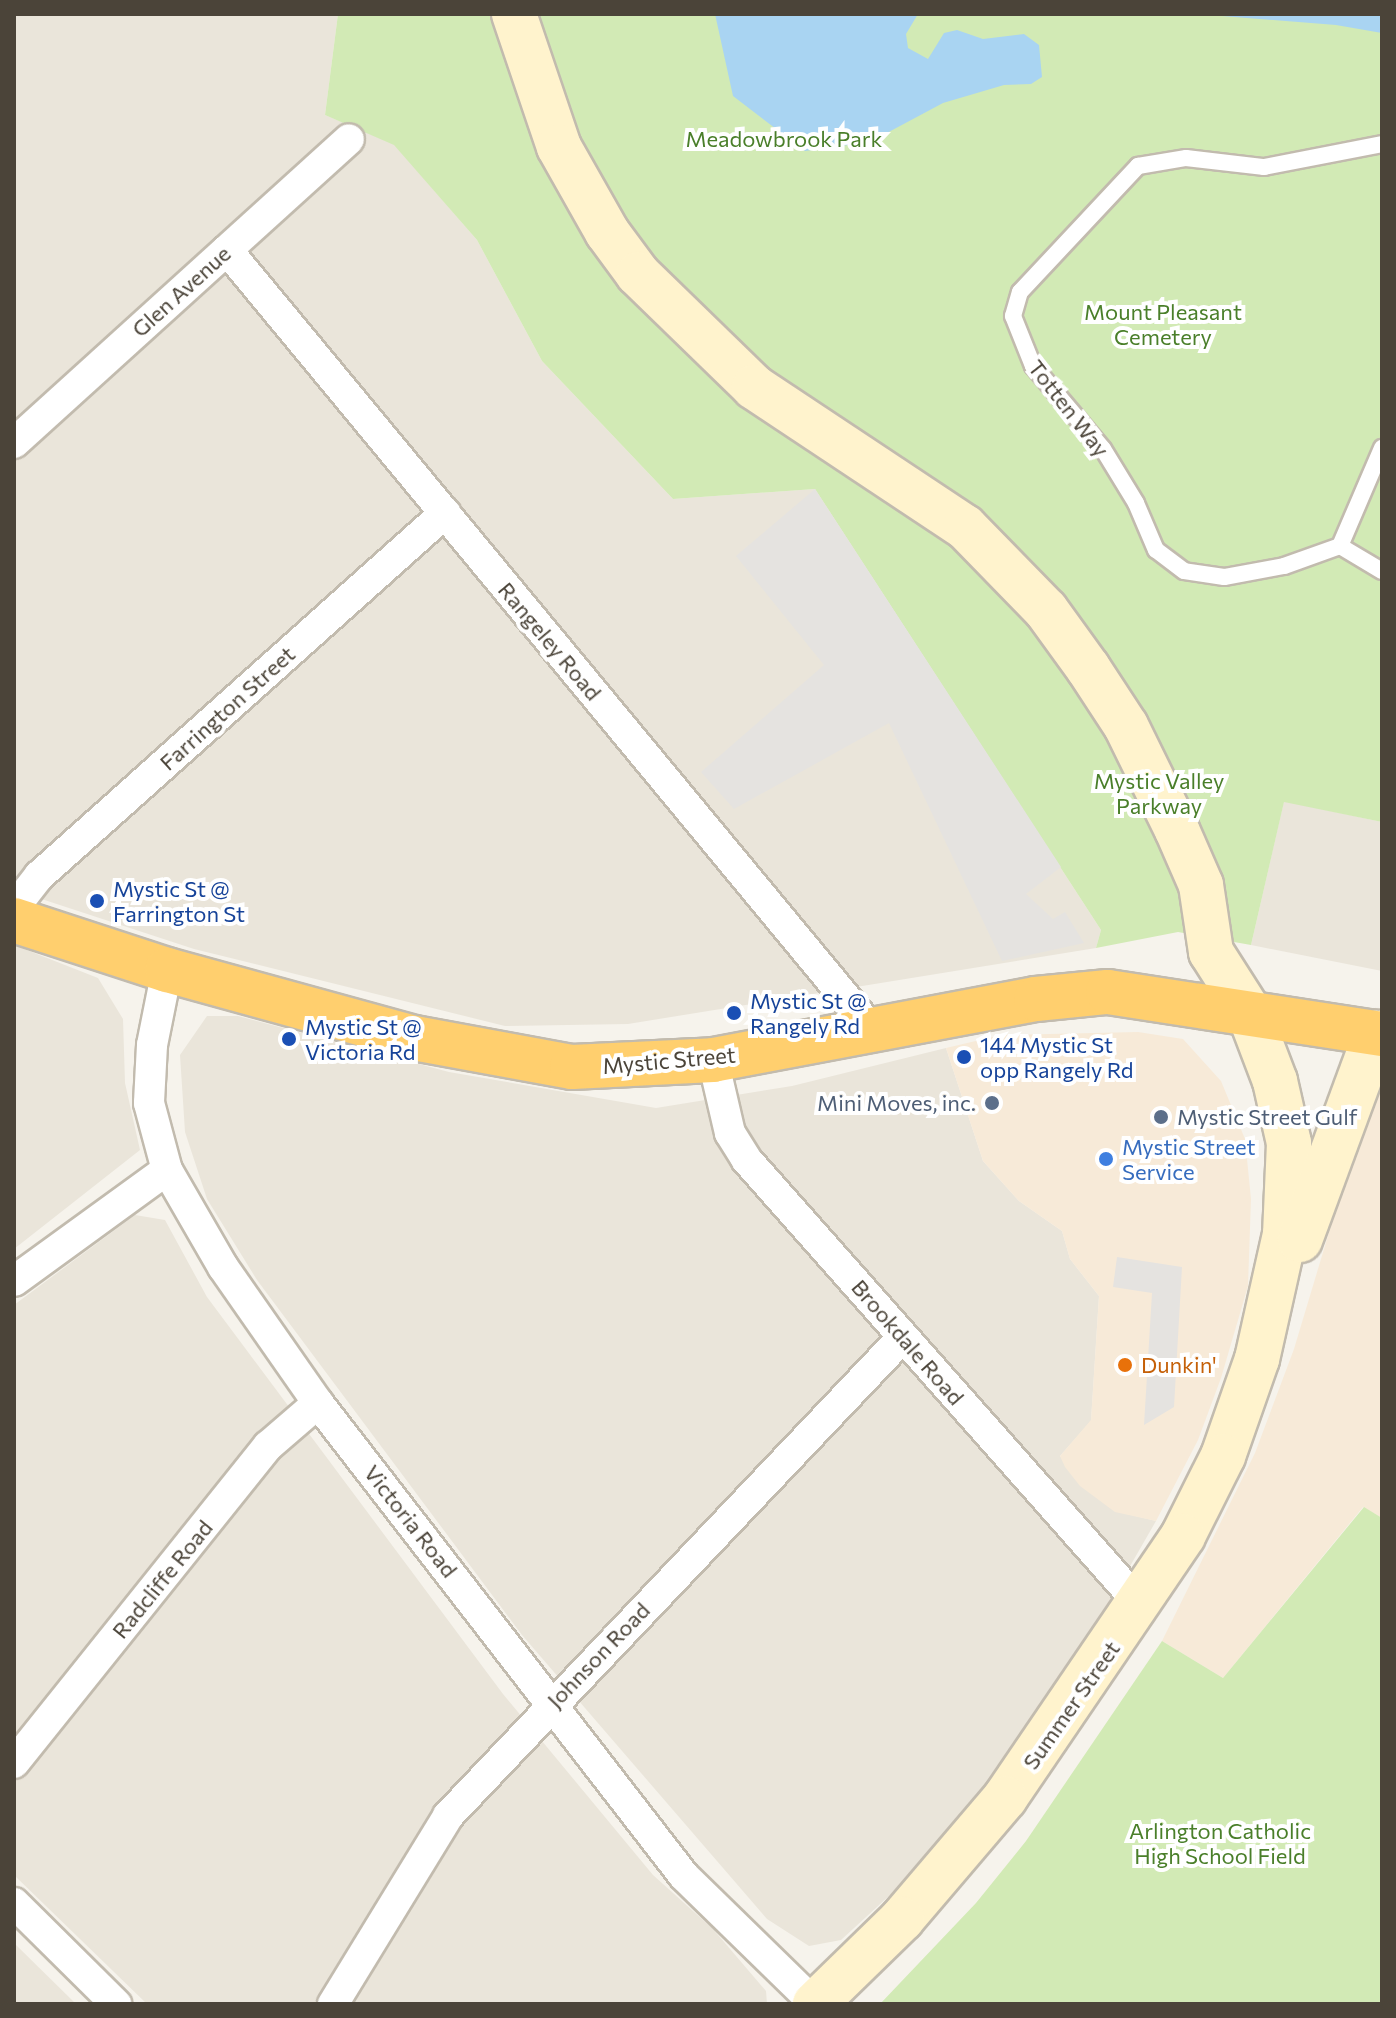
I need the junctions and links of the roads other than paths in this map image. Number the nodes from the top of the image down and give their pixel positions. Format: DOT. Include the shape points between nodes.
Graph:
graph roads {
  1 [pos="514,14"];
  2 [pos="349,139"];
  3 [pos="1382,144"];
  4 [pos="227,250"];
  5 [pos="14,443"];
  6 [pos="1382,448"];
  7 [pos="445,513"];
  8 [pos="1340,546"];
  9 [pos="1382,571"];
  10 [pos="14,908"];
  11 [pos="14,920"];
  12 [pos="167,970"];
  13 [pos="1248,1010"];
  14 [pos="873,1031"];
  15 [pos="1379,1033"];
  16 [pos="713,1060"];
  17 [pos="167,1170"];
  18 [pos="14,1281"];
  19 [pos="903,1337"];
  20 [pos="1257,1359"];
  21 [pos="318,1403"];
  22 [pos="1140,1604"];
  23 [pos="552,1703"];
  24 [pos="14,1763"];
  25 [pos="14,1903"];
  26 [pos="116,2004"];
  27 [pos="333,2004"];
  28 [pos="815,2004"];
  1 -- 13 [label="main road" via="559,147 607,232 638,274 754,387 965,527 1046,610 1126,726 1155,780 1201,885 1211,952"];
  2 -- 4 [label="street, Glen Avenue"];
  3 -- 8 [label="lane, Totten Way" via="1306,163 1264,167 1186,158 1138,166 1020,292 1013,316 1033,366 1103,449 1136,503 1156,550 1184,571 1224,577 1284,566"];
  4 -- 5 [label="street, Glen Avenue"];
  4 -- 7 [label="street, Rangeley Road"];
  6 -- 8 [label="lane"];
  7 -- 10 [label="street, Farrington Street" via="39,876"];
  7 -- 14 [label="street, Rangeley Road"];
  8 -- 9 [label="lane"];
  11 -- 12 [label="highway, Mystic Street"];
  12 -- 16 [label="highway, Mystic Street" via="414,1038 524,1062 621,1067"];
  12 -- 17 [label="street, Victoria Road" via="152,1045 149,1103"];
  13 -- 14 [label="highway, Mystic Street" via="1151,995 1084,993"];
  13 -- 15 [label="highway, Mystic Street"];
  13 -- 20 [label="main road, Summer Street" via="1275,1081 1289,1143 1285,1234"];
  14 -- 16 [label="highway, Mystic Street"];
  15 -- 20 [label="main road, Summer Street"];
  16 -- 19 [label="street, Brookdale Road" via="740,1151"];
  17 -- 18 [label="street"];
  17 -- 21 [label="street, Victoria Road" via="223,1267"];
  19 -- 22 [label="street, Brookdale Road"];
  19 -- 23 [label="street, Johnson Road"];
  20 -- 22 [label="main road, Summer Street" via="1207,1492"];
  21 -- 23 [label="street, Victoria Road"];
  21 -- 24 [label="street, Radcliffe Road" via="266,1449"];
  22 -- 28 [label="main road, Summer Street" via="976,1835 902,1919"];
  23 -- 27 [label="street, Johnson Road" via="448,1816"];
  23 -- 28 [label="street, Victoria Road" via="684,1876"];
  25 -- 26 [label="street"];
}
